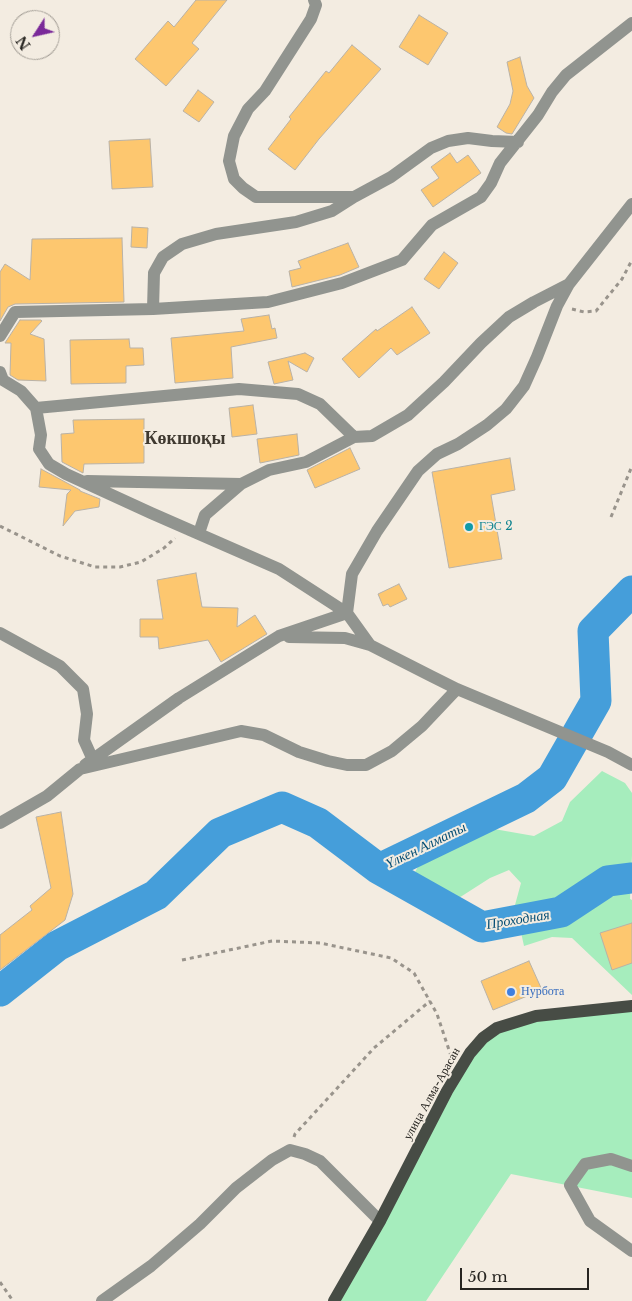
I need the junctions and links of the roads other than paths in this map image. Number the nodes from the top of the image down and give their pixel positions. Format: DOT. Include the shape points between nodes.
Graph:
graph roads {
  1 [pos="316,2"];
  2 [pos="632,23"];
  3 [pos="518,142"];
  4 [pos="354,197"];
  5 [pos="632,204"];
  6 [pos="569,284"];
  7 [pos="522,309"];
  8 [pos="154,310"];
  9 [pos="550,323"];
  10 [pos="0,336"];
  11 [pos="0,372"];
  12 [pos="36,408"];
  13 [pos="354,437"];
  14 [pos="82,480"];
  15 [pos="241,484"];
  16 [pos="193,531"];
  17 [pos="347,613"];
  18 [pos="0,633"];
  19 [pos="279,636"];
  20 [pos="370,644"];
  21 [pos="457,689"];
  22 [pos="93,760"];
  23 [pos="632,765"];
  24 [pos="80,769"];
  25 [pos="0,823"];
  26 [pos="632,1006"];
  27 [pos="632,1166"];
  28 [pos="380,1221"];
  29 [pos="632,1251"];
  30 [pos="102,1301"];
  31 [pos="334,1301"];
  1 -- 4 [label="street" via="311,19 265,91 248,110 234,136 229,161 234,179 256,197"];
  2 -- 3 [label="street" via="566,75"];
  3 -- 4 [label="street" via="468,138 448,141 431,148 391,177"];
  3 -- 8 [label="street" via="500,163 481,197 432,225 402,260 342,283 268,302"];
  4 -- 8 [label="street" via="332,211 296,222 216,234 182,244 163,257 154,273"];
  5 -- 6 [label="street"];
  6 -- 7 [label="street"];
  6 -- 9 [label="street"];
  7 -- 9 [label="street" via="539,308 547,312"];
  7 -- 13 [label="street" via="509,317 408,414 372,436"];
  8 -- 10 [label="street" via="15,312"];
  9 -- 17 [label="street" via="524,386 506,409 458,444 437,454 418,471 352,574"];
  11 -- 12 [label="street" via="3,380"];
  12 -- 13 [label="street" via="239,389 298,394 320,404"];
  12 -- 14 [label="street" via="41,435 39,449 49,464"];
  13 -- 15 [label="street" via="306,462 268,470"];
  14 -- 15 [label="street"];
  14 -- 16 [label="street"];
  15 -- 16 [label="street" via="205,515"];
  16 -- 17 [label="street" via="279,568"];
  17 -- 19 [label="street"];
  17 -- 20 [label="street"];
  18 -- 22 [label="street" via="60,666 84,689 87,714 84,740"];
  19 -- 20 [label="street" via="345,638"];
  19 -- 22 [label="street" via="179,698"];
  20 -- 21 [label="street"];
  21 -- 23 [label="street"];
  21 -- 24 [label="street" via="422,726 392,751 366,765 328,761 299,752 264,735 241,731"];
  22 -- 24 [label="street"];
  24 -- 25 [label="street" via="47,796"];
  26 -- 28 [label="main road, улица Алма-Арасан" via="536,1016 497,1028 482,1038 456,1073"];
  27 -- 29 [label="street" via="610,1158 585,1164 570,1185 590,1221"];
  28 -- 30 [label="street" via="320,1161 290,1150 236,1188 151,1266"];
  28 -- 31 [label="main road, улица Алма-Арасан"];
}
